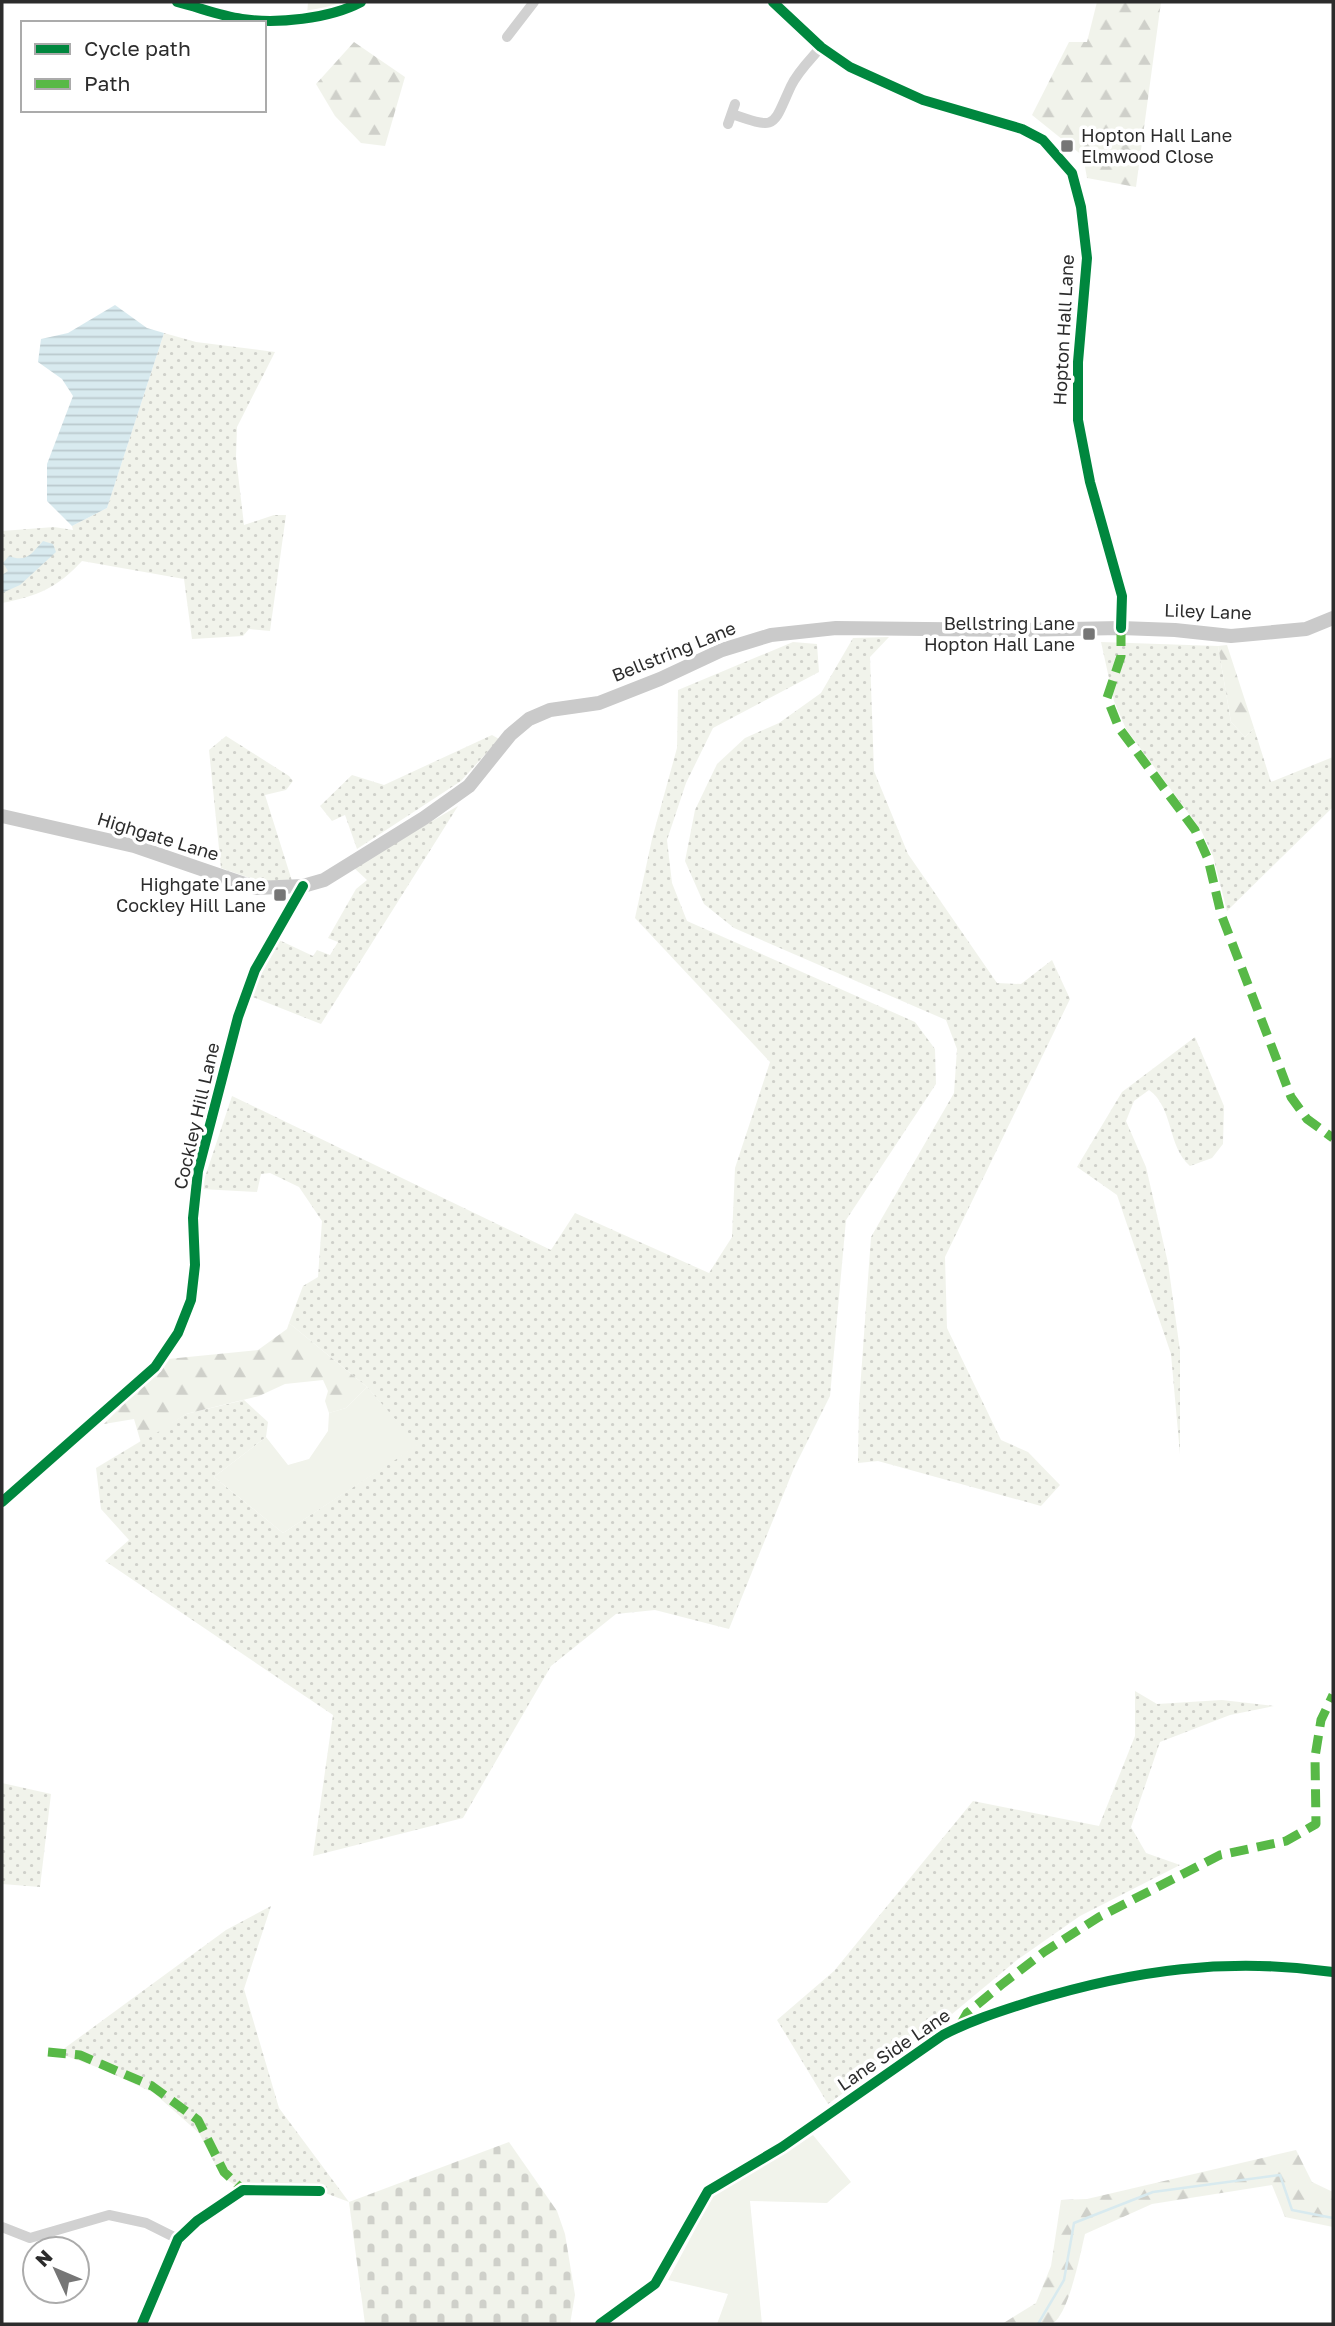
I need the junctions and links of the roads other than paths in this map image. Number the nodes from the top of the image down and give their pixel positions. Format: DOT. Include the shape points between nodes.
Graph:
graph roads {
  1 [pos="177,2"];
  2 [pos="361,2"];
  3 [pos="534,2"];
  4 [pos="773,2"];
  5 [pos="508,37"];
  6 [pos="821,47"];
  7 [pos="732,114"];
  8 [pos="1333,618"];
  9 [pos="1121,628"];
  10 [pos="2,816"];
  11 [pos="303,886"];
  12 [pos="2,1502"];
  13 [pos="1333,1972"];
  14 [pos="320,2191"];
  15 [pos="2,2227"];
  16 [pos="178,2239"];
  17 [pos="142,2324"];
  18 [pos="600,2324"];
  1 -- 2 [label="street" via="242,19 291,20"];
  3 -- 5 [label="street"];
  4 -- 6 [label="street, Hopton Hall Lane"];
  6 -- 7 [label="street" via="796,75 779,116 772,122 759,123"];
  6 -- 9 [label="street, Hopton Hall Lane" via="849,67 923,100 1044,139 1072,173 1087,258 1078,420 1122,596"];
  8 -- 9 [label="main road, Liley Lane" via="1306,629 1231,636"];
  9 -- 11 [label="main road, Bellstring Lane" via="836,628 771,635 722,650 599,703 550,710 529,719 468,786 324,880"];
  10 -- 11 [label="main road, Highgate Lane" via="134,846 256,888"];
  11 -- 12 [label="street, Cockley Hill Lane" via="255,970 238,1017 198,1171 191,1300 178,1333 155,1367"];
  13 -- 18 [label="street, Lane Side Lane" via="1254,1965 1155,1971 1059,1993 971,2021 708,2191 655,2284"];
  14 -- 16 [label="street" via="243,2190"];
  15 -- 16 [label="street" via="30,2238 109,2215 146,2223"];
  16 -- 17 [label="street"];
}
